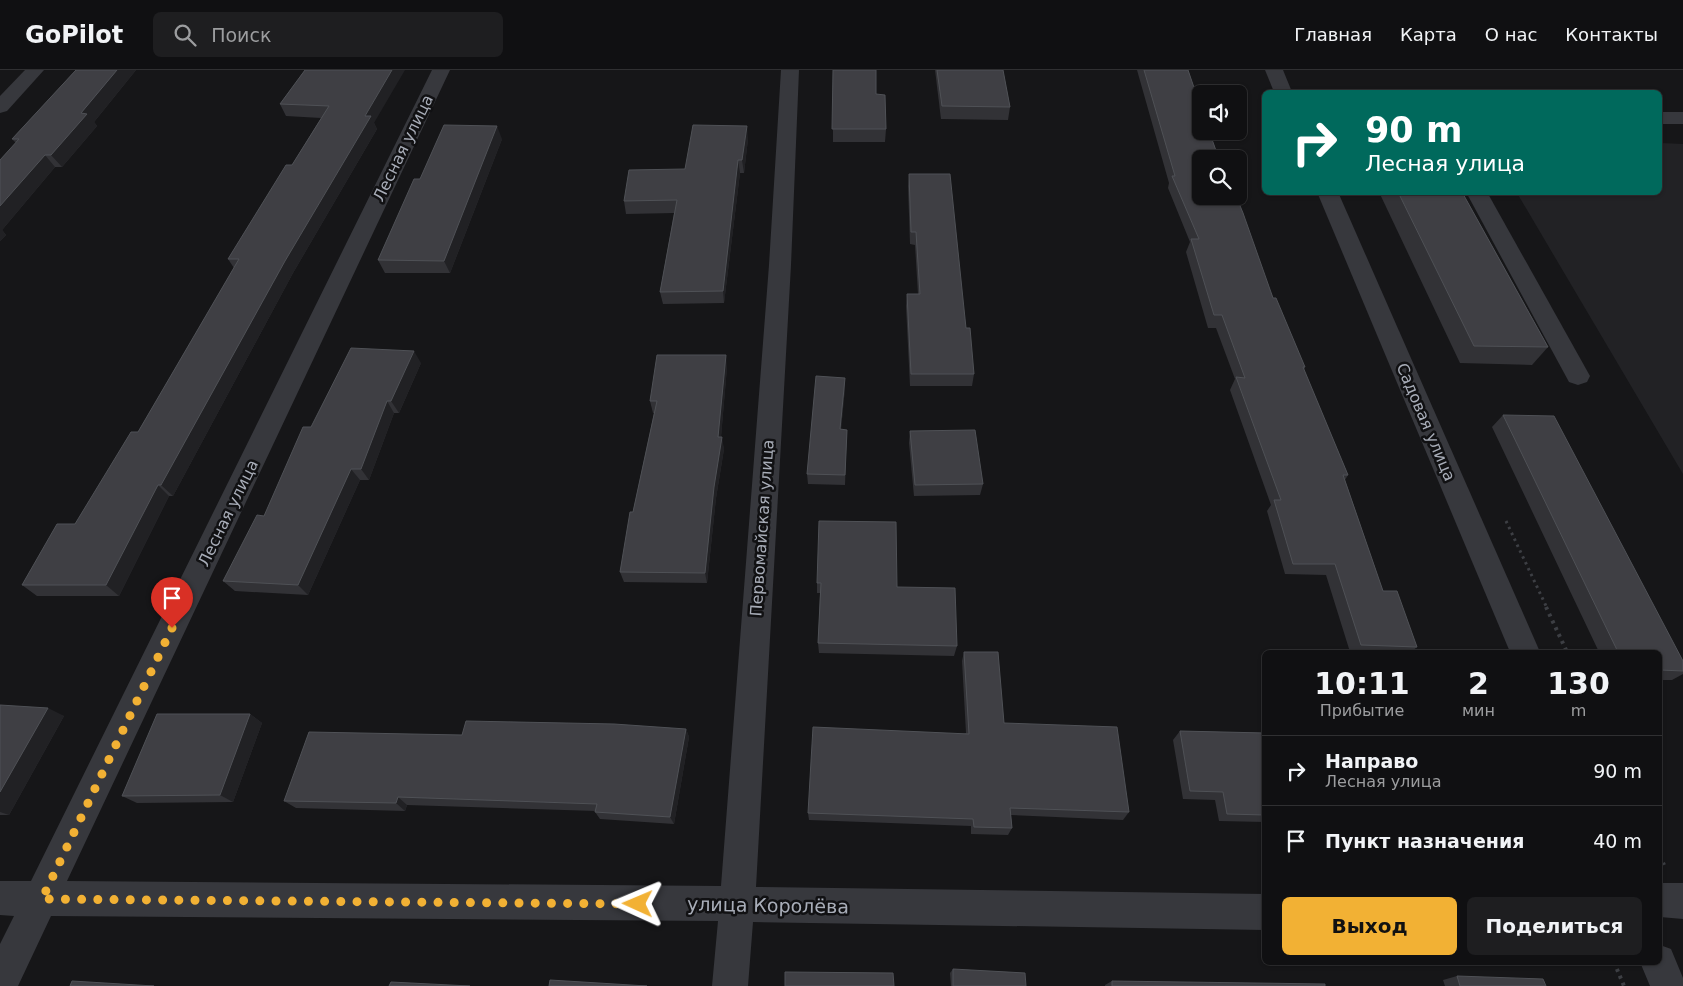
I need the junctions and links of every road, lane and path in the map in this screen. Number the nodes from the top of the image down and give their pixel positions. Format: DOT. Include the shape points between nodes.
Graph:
graph roads {
  1 [pos="35,70"];
  2 [pos="441,70"];
  3 [pos="790,70"];
  4 [pos="1274,70"];
  5 [pos="1283,90"];
  6 [pos="0,107"];
  7 [pos="1662,118"];
  8 [pos="1683,118"];
  9 [pos="1328,195"];
  10 [pos="1478,195"];
  11 [pos="1578,376"];
  12 [pos="1524,650"];
  13 [pos="0,898"];
  14 [pos="42,899"];
  15 [pos="1662,900"];
  16 [pos="1683,900"];
  17 [pos="738,904"];
  18 [pos="1262,912"];
  19 [pos="1615,965"];
  20 [pos="1659,965"];
  21 [pos="0,983"];
  22 [pos="730,986"];
  23 [pos="1624,986"];
  24 [pos="1668,986"];
  1 -- 6 [label="street"];
  2 -- 14 [label="street, Лесная улица"];
  3 -- 17 [label="street, Первомайская улица"];
  4 -- 5 [label="street"];
  7 -- 8 [label="street"];
  9 -- 12 [label="street, Садовая улица"];
  10 -- 11 [label="street"];
  13 -- 14 [label="street, улица Королёва"];
  14 -- 17 [label="street, улица Королёва"];
  14 -- 21 [label="street, Лесная улица"];
  15 -- 16 [label="street"];
  17 -- 18 [label="street, улица Королёва"];
  17 -- 22 [label="street, Первомайская улица"];
  19 -- 23 [label="path"];
  20 -- 24 [label="street"];
}
